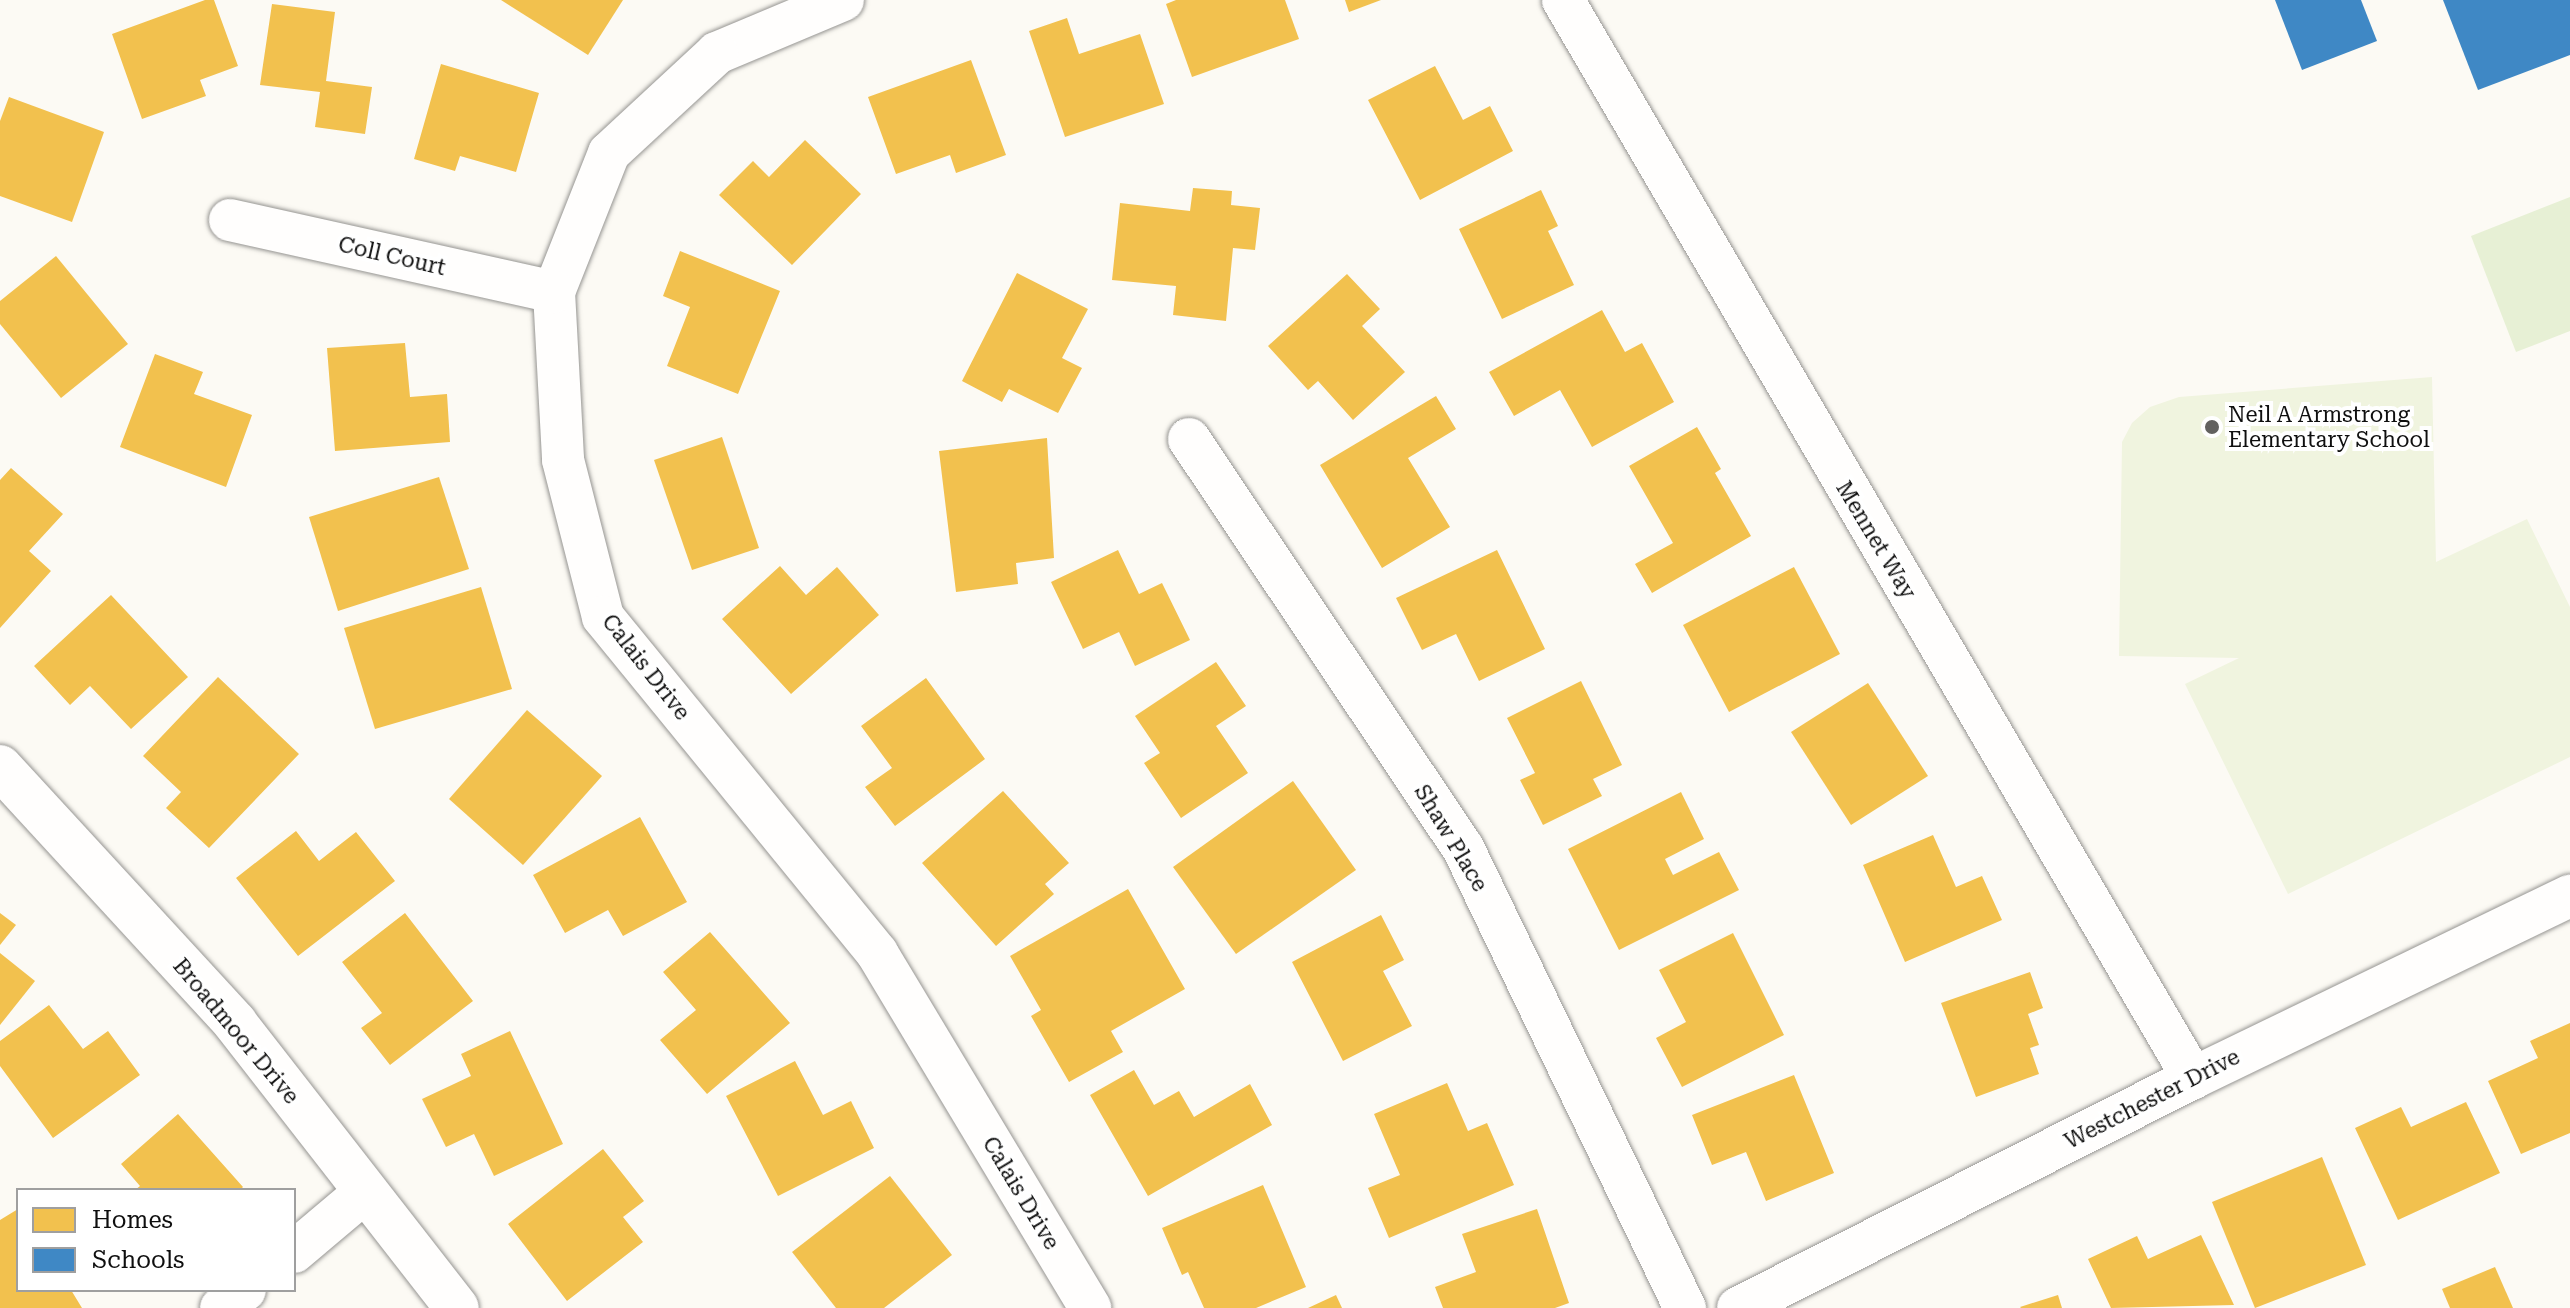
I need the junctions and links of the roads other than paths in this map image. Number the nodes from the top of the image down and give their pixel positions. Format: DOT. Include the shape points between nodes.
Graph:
graph roads {
  1 [pos="843,0"];
  2 [pos="1563,0"];
  3 [pos="230,220"];
  4 [pos="554,292"];
  5 [pos="1189,439"];
  6 [pos="0,767"];
  7 [pos="2570,896"];
  8 [pos="2193,1078"];
  9 [pos="365,1192"];
  10 [pos="296,1250"];
  11 [pos="242,1292"];
  12 [pos="221,1308"];
  13 [pos="457,1308"];
  14 [pos="1090,1308"];
  15 [pos="1685,1308"];
  16 [pos="1738,1308"];
  1 -- 4 [label="street, Calais Drive" via="717,53 609,153"];
  2 -- 8 [label="street, Mennet Way"];
  3 -- 4 [label="street, Coll Court"];
  4 -- 14 [label="street, Calais Drive" via="563,460 603,617 877,953"];
  5 -- 15 [label="street, Shaw Place" via="1463,848"];
  6 -- 9 [label="street, Broadmoor Drive" via="235,1023"];
  7 -- 8 [label="street, Westchester Drive"];
  8 -- 16 [label="street, Westchester Drive"];
  9 -- 10 [label="street"];
  9 -- 13 [label="street, Broadmoor Drive"];
  11 -- 12 [label="street"];
}
